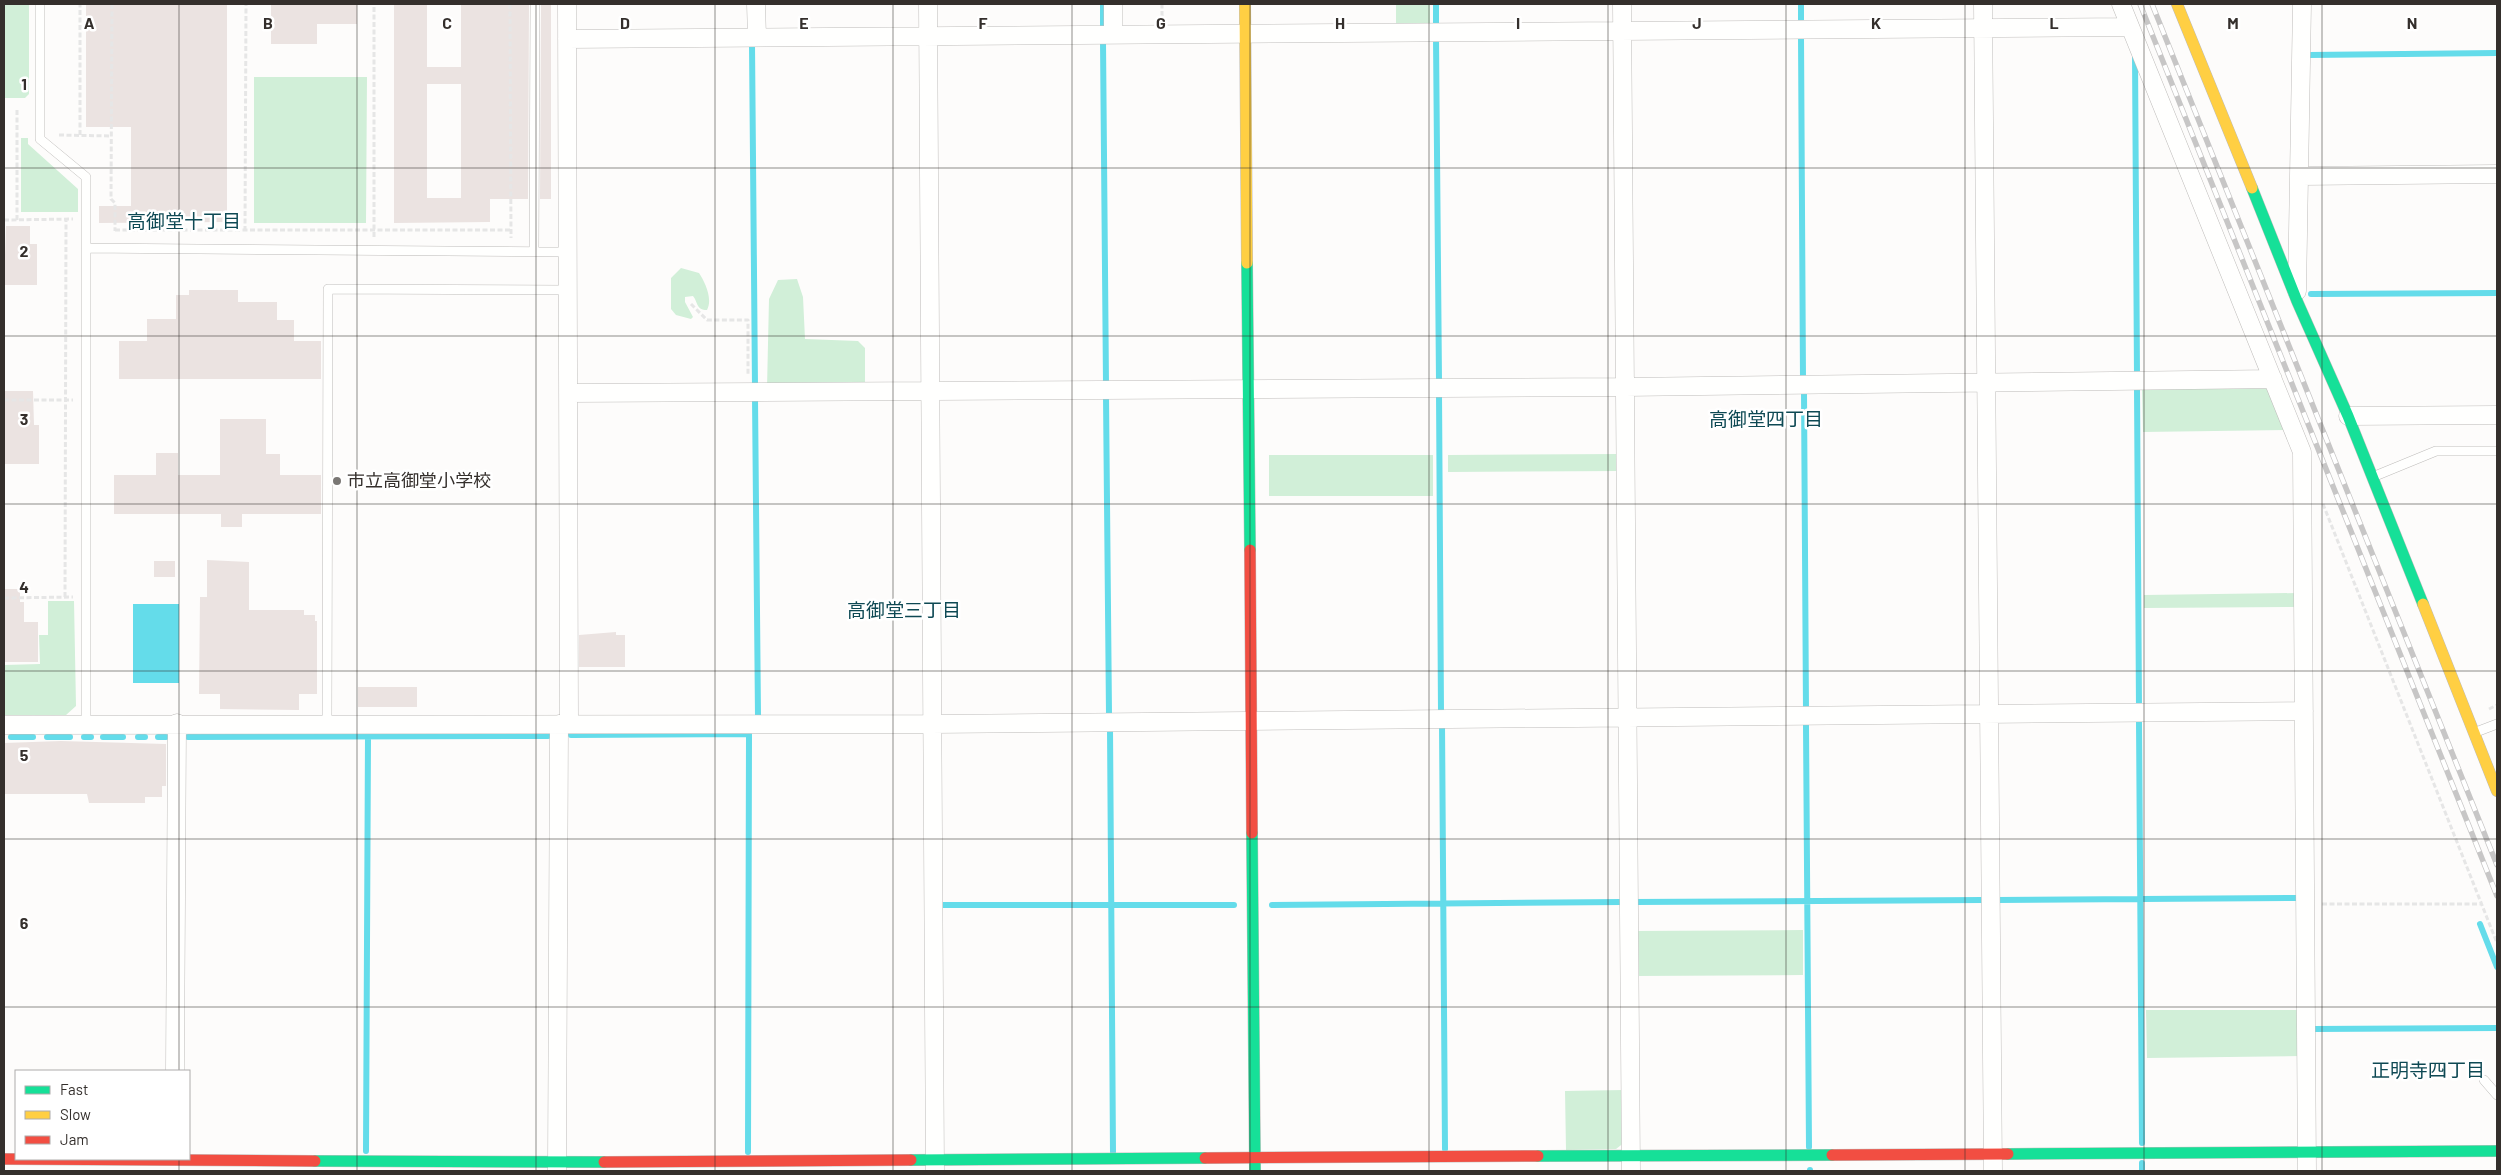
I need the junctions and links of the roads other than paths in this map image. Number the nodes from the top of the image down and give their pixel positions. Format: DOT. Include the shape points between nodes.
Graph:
graph roads {
  1 [pos="40,4"];
  2 [pos="535,4"];
  3 [pos="568,4"];
  4 [pos="756,4"];
  5 [pos="928,4"];
  6 [pos="1113,4"];
  7 [pos="1245,4"];
  8 [pos="1622,4"];
  9 [pos="1983,4"];
  10 [pos="2121,4"];
  11 [pos="2177,4"];
  12 [pos="2302,4"];
  13 [pos="2130,27"];
  14 [pos="1984,28"];
  15 [pos="1622,30"];
  16 [pos="1246,33"];
  17 [pos="1113,34"];
  18 [pos="928,36"];
  19 [pos="756,37"];
  20 [pos="568,38"];
  21 [pos="2497,174"];
  22 [pos="2301,176"];
  23 [pos="86,248"];
  24 [pos="534,252"];
  25 [pos="568,252"];
  26 [pos="568,290"];
  27 [pos="2297,301"];
  28 [pos="2273,379"];
  29 [pos="1986,383"];
  30 [pos="1249,388"];
  31 [pos="1625,388"];
  32 [pos="930,390"];
  33 [pos="568,393"];
  34 [pos="2497,415"];
  35 [pos="2348,416"];
  36 [pos="2497,451"];
  37 [pos="2372,477"];
  38 [pos="2304,711"];
  39 [pos="1989,714"];
  40 [pos="1628,717"];
  41 [pos="1251,720"];
  42 [pos="86,724"];
  43 [pos="176,724"];
  44 [pos="327,724"];
  45 [pos="564,724"];
  46 [pos="931,724"];
  47 [pos="2497,724"];
  48 [pos="4,725"];
  49 [pos="2474,733"];
  50 [pos="2497,791"];
  51 [pos="175,1070"];
  52 [pos="2484,1080"];
  53 [pos="2497,1095"];
  54 [pos="2497,1150"];
  55 [pos="2307,1152"];
  56 [pos="1255,1159"];
  57 [pos="71,1160"];
  58 [pos="175,1163"];
  59 [pos="1992,1163"];
  60 [pos="1631,1164"];
  61 [pos="935,1166"];
  62 [pos="557,1167"];
  63 [pos="1255,1171"];
  64 [pos="2307,1171"];
  1 -- 23 [label="lane" via="40,138 86,177"];
  2 -- 24 [label="lane"];
  3 -- 20 [label="street"];
  4 -- 19 [label="street"];
  5 -- 18 [label="street"];
  6 -- 17 [label="street"];
  7 -- 16 [label="street"];
  8 -- 15 [label="street"];
  9 -- 14 [label="street"];
  10 -- 13 [label="street"];
  11 -- 27 [label="street"];
  12 -- 22 [label="street"];
  13 -- 14 [label="street"];
  13 -- 28 [label="street"];
  14 -- 15 [label="street"];
  14 -- 29 [label="street"];
  15 -- 16 [label="street"];
  15 -- 31 [label="street"];
  16 -- 17 [label="street"];
  16 -- 30 [label="street"];
  17 -- 18 [label="street"];
  18 -- 19 [label="street"];
  18 -- 32 [label="street"];
  19 -- 20 [label="street"];
  20 -- 25 [label="street"];
  21 -- 22 [label="street"];
  22 -- 27 [label="street"];
  23 -- 24 [label="lane"];
  23 -- 42 [label="lane"];
  24 -- 25 [label="lane"];
  25 -- 26 [label="street"];
  26 -- 33 [label="street"];
  26 -- 44 [label="lane" via="328,289"];
  27 -- 35 [label="street"];
  28 -- 29 [label="street"];
  28 -- 38 [label="street" via="2302,452"];
  29 -- 31 [label="street"];
  29 -- 39 [label="street"];
  30 -- 31 [label="street"];
  30 -- 32 [label="street"];
  30 -- 41 [label="street"];
  31 -- 40 [label="street"];
  32 -- 33 [label="street"];
  32 -- 46 [label="street"];
  33 -- 45 [label="street"];
  34 -- 35 [label="street"];
  35 -- 37 [label="street"];
  36 -- 37 [label="lane" via="2436,452"];
  37 -- 49 [label="street"];
  38 -- 39 [label="street"];
  38 -- 55 [label="street"];
  39 -- 40 [label="street"];
  39 -- 59 [label="street"];
  40 -- 41 [label="street"];
  40 -- 60 [label="street"];
  41 -- 46 [label="street"];
  41 -- 56 [label="street"];
  42 -- 43 [label="street"];
  42 -- 48 [label="street"];
  43 -- 44 [label="street"];
  43 -- 51 [label="street"];
  44 -- 45 [label="street"];
  45 -- 46 [label="street"];
  45 -- 62 [label="street"];
  46 -- 61 [label="street"];
  47 -- 49 [label="lane"];
  49 -- 50 [label="street"];
  52 -- 53 [label="lane"];
  54 -- 55 [label="street"];
  55 -- 59 [label="street"];
  55 -- 64 [label="street"];
  56 -- 60 [label="street"];
  56 -- 61 [label="street"];
  56 -- 63 [label="street"];
  57 -- 58 [label="street"];
  58 -- 62 [label="street"];
  59 -- 60 [label="street"];
  61 -- 62 [label="street"];
}
